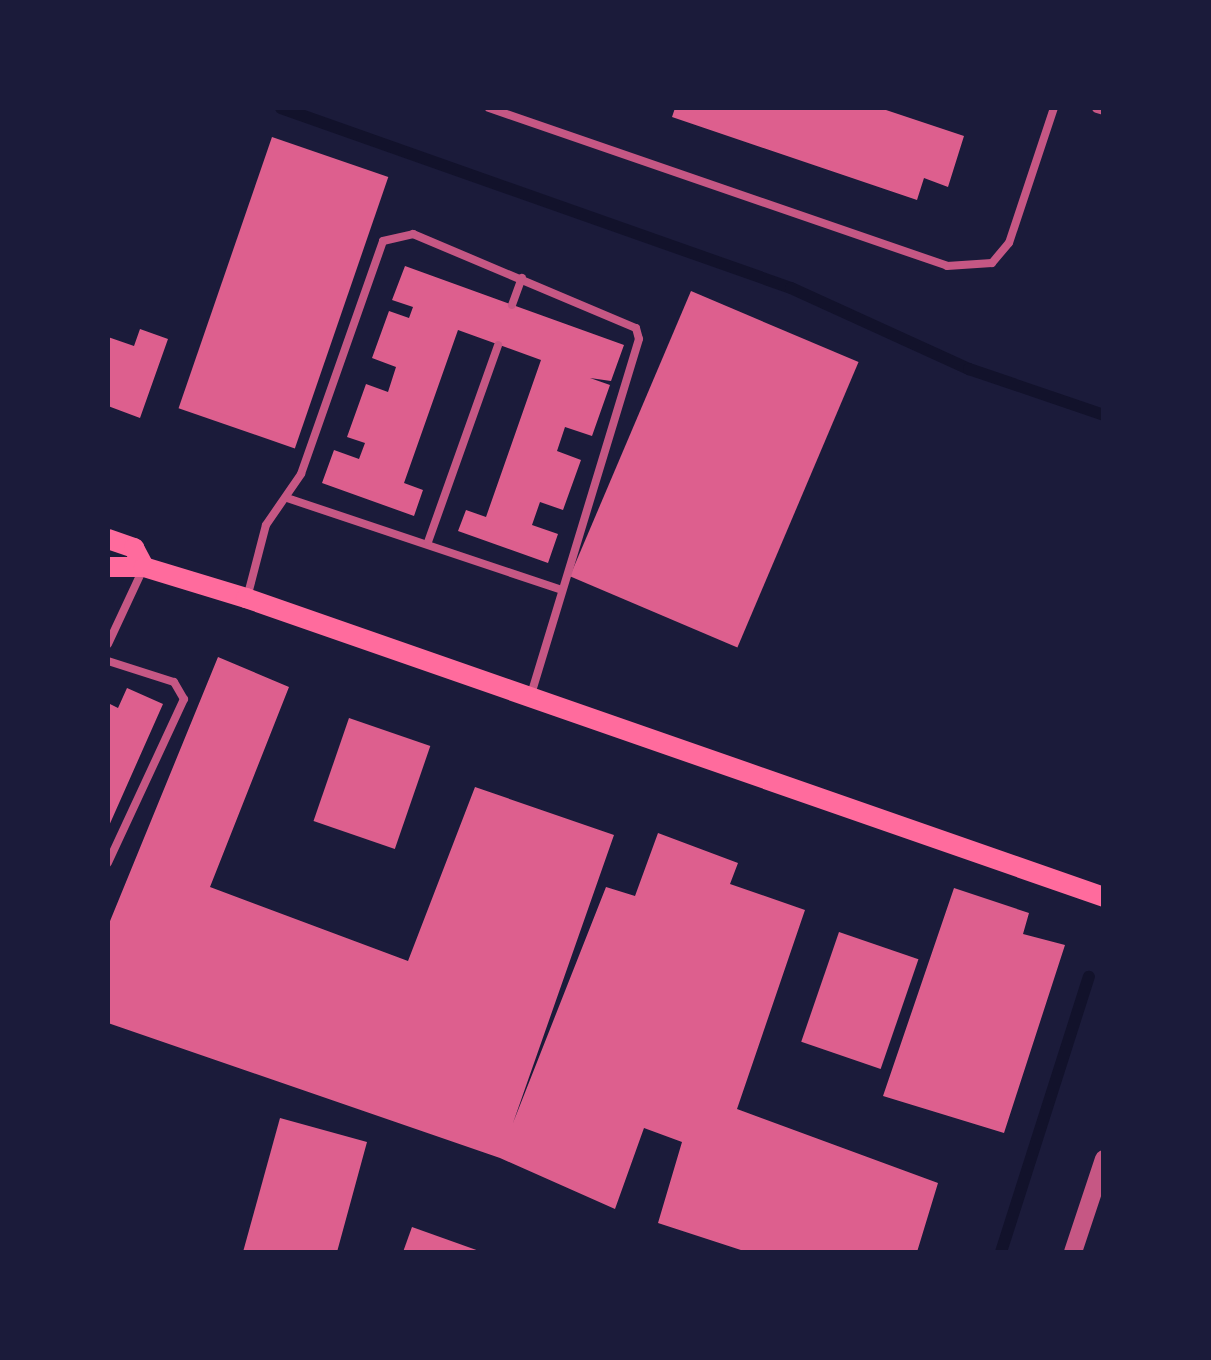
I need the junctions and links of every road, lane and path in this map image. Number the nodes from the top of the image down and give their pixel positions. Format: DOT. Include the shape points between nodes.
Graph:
graph roads {
  1 [pos="489,108"];
  2 [pos="1054,108"];
  3 [pos="522,278"];
  4 [pos="512,305"];
  5 [pos="498,345"];
  6 [pos="287,498"];
  7 [pos="108,540"];
  8 [pos="428,542"];
  9 [pos="108,566"];
  10 [pos="144,567"];
  11 [pos="562,590"];
  12 [pos="246,598"];
  13 [pos="108,644"];
  14 [pos="108,661"];
  15 [pos="532,694"];
  16 [pos="108,863"];
  17 [pos="1104,897"];
  18 [pos="1104,1159"];
  19 [pos="1074,1252"];
  1 -- 2 [label="lane" via="948,266 992,262 1010,242"];
  3 -- 4 [label="lane"];
  3 -- 6 [label="lane" via="414,234 382,241"];
  3 -- 11 [label="lane" via="629,321 639,338"];
  5 -- 8 [label="lane"];
  6 -- 8 [label="lane"];
  6 -- 12 [label="lane" via="266,525"];
  7 -- 10 [label="main road" via="134,548"];
  8 -- 11 [label="lane"];
  9 -- 10 [label="main road"];
  10 -- 12 [label="main road"];
  10 -- 13 [label="lane"];
  11 -- 15 [label="lane"];
  12 -- 15 [label="main road"];
  14 -- 16 [label="lane" via="174,682 184,698"];
  15 -- 17 [label="main road"];
  18 -- 19 [label="street"];
}
